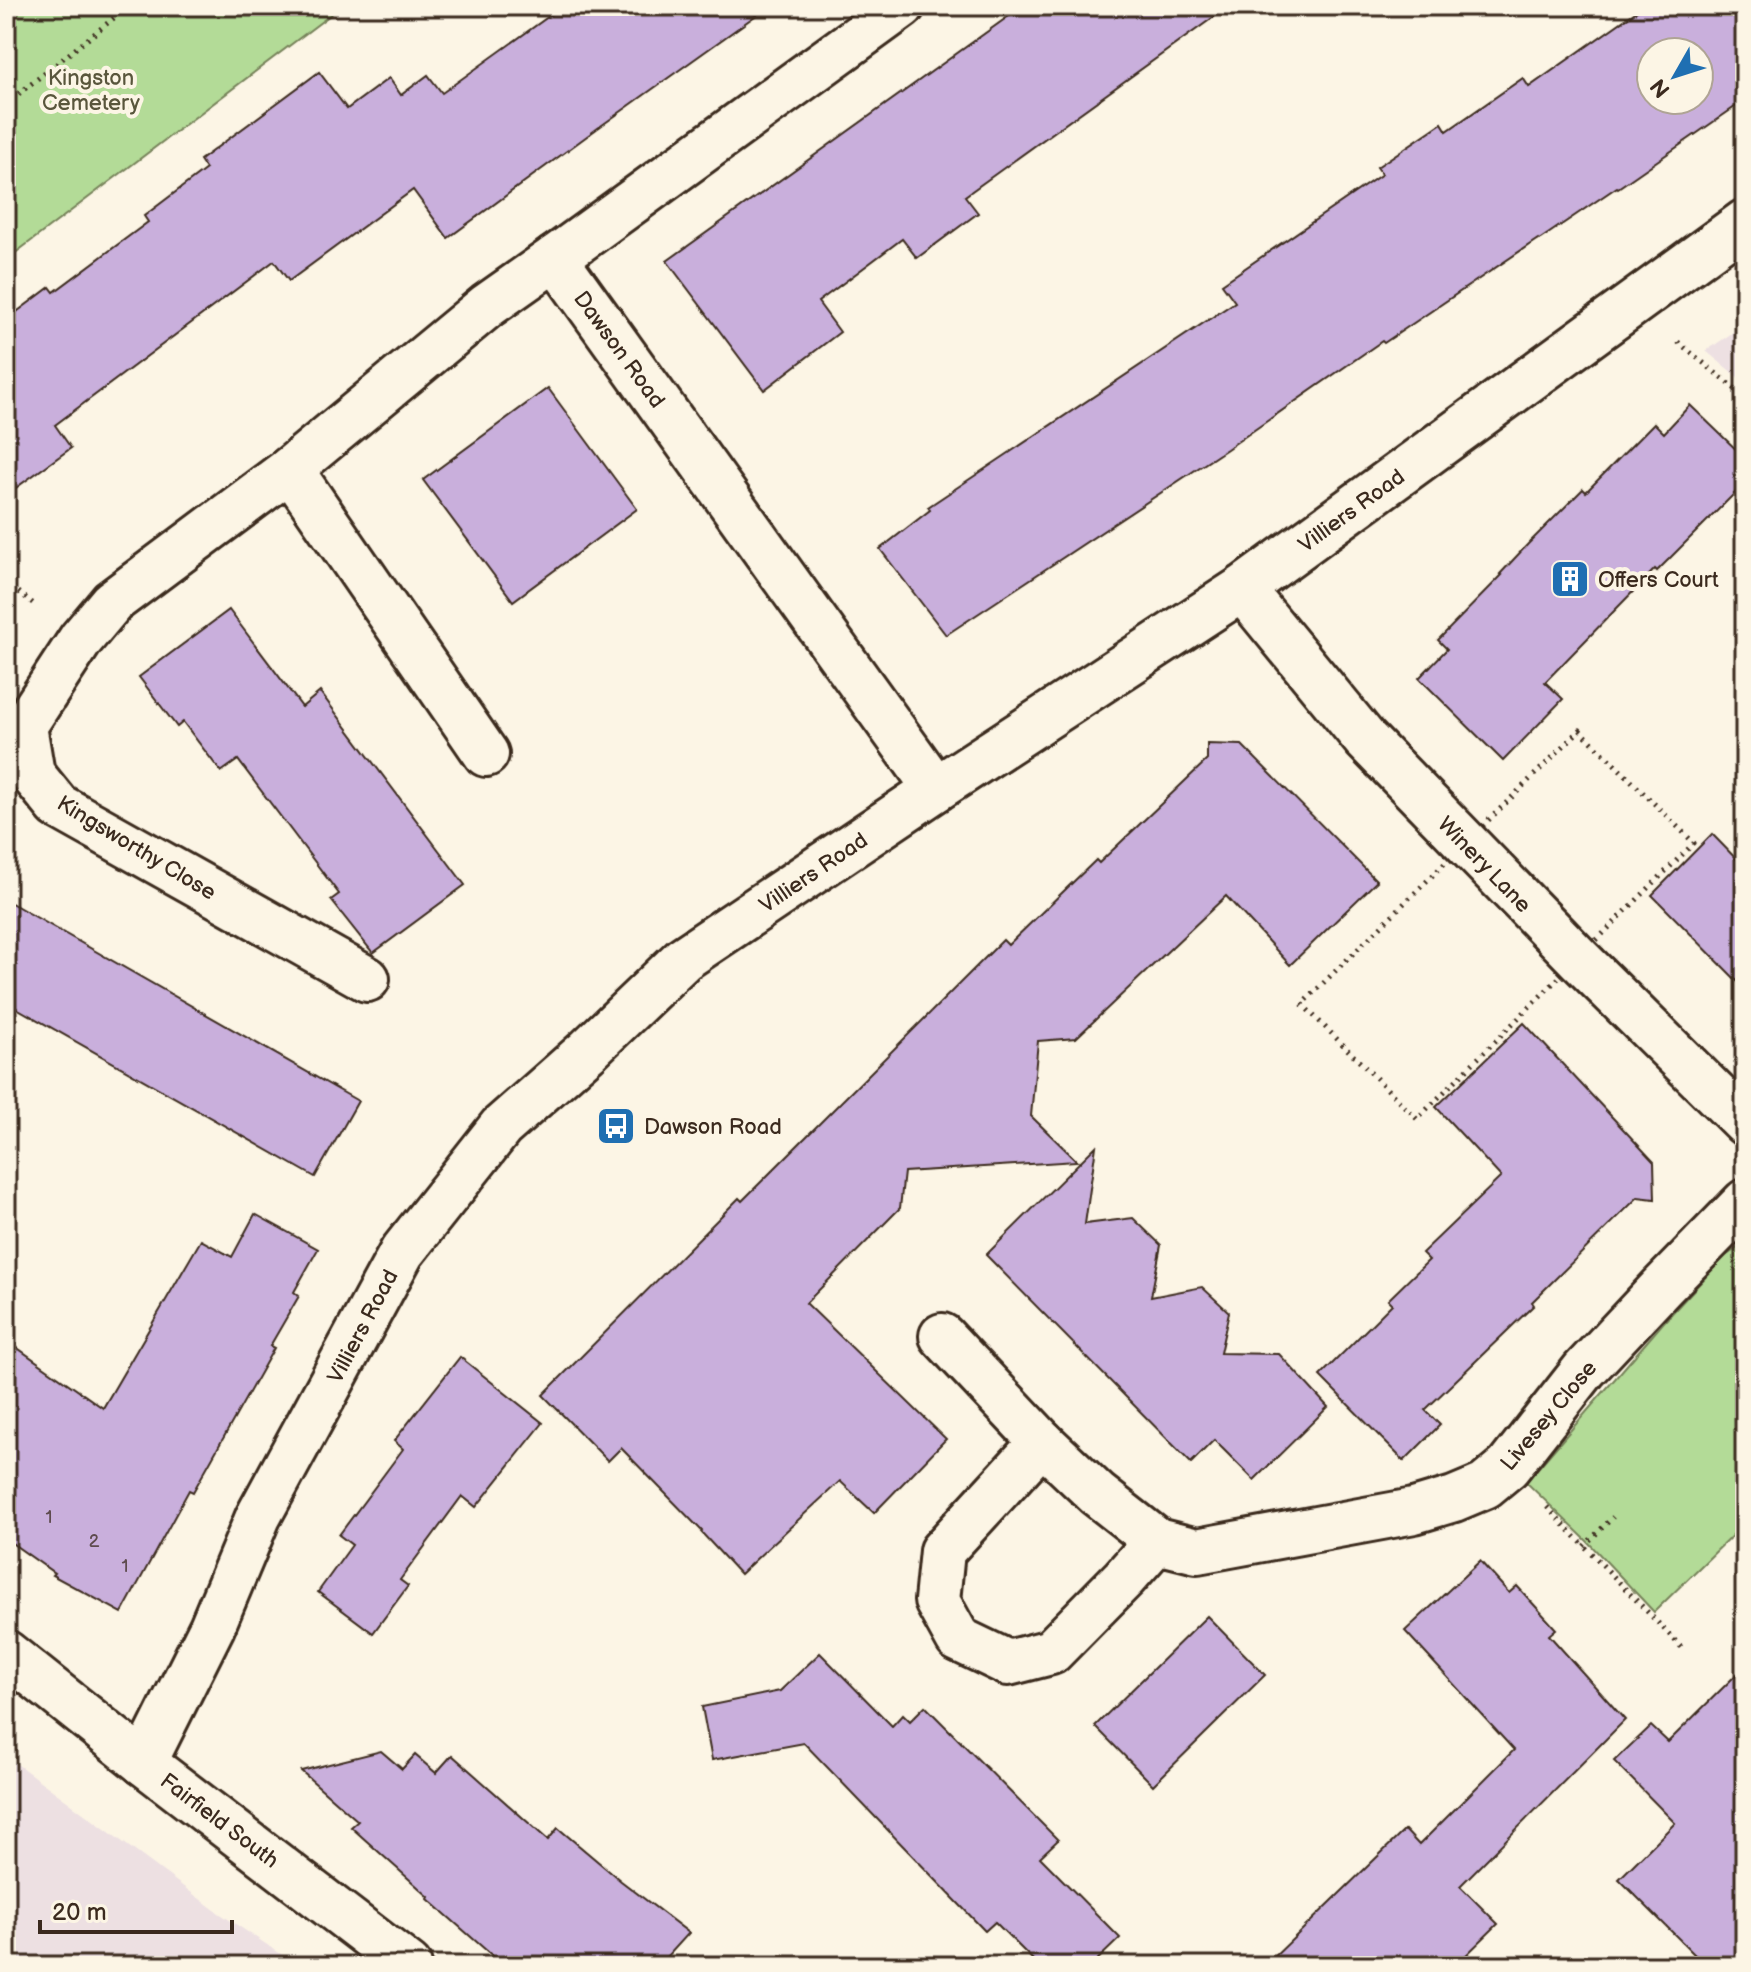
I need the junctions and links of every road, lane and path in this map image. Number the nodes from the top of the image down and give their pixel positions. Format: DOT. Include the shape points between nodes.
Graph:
graph roads {
  1 [pos="129,6"];
  2 [pos="902,6"];
  3 [pos="6,104"];
  4 [pos="1745,222"];
  5 [pos="555,258"];
  6 [pos="1632,304"];
  7 [pos="1745,397"];
  8 [pos="290,469"];
  9 [pos="1242,589"];
  10 [pos="1580,730"];
  11 [pos="486,754"];
  12 [pos="936,789"];
  13 [pos="1466,844"];
  14 [pos="367,979"];
  15 [pos="1302,1004"];
  16 [pos="1745,1123"];
  17 [pos="1745,1202"];
  18 [pos="942,1336"];
  19 [pos="1042,1442"];
  20 [pos="1508,1467"];
  21 [pos="1613,1517"];
  22 [pos="1157,1541"];
  23 [pos="1584,1546"];
  24 [pos="1685,1651"];
  25 [pos="6,1653"];
  26 [pos="144,1763"];
  27 [pos="409,1966"];
  1 -- 3 [label="path"];
  2 -- 5 [label="street"];
  4 -- 6 [label="street, Villiers Road"];
  5 -- 8 [label="street, Kingsworthy Close" via="487,306"];
  5 -- 12 [label="street, Dawson Road"];
  6 -- 7 [label="path"];
  6 -- 9 [label="street, Villiers Road"];
  8 -- 11 [label="street"];
  8 -- 14 [label="street, Kingsworthy Close" via="112,602 24,726 32,774 58,806"];
  9 -- 12 [label="street, Villiers Road"];
  9 -- 13 [label="street, Winery Lane" via="1365,739"];
  10 -- 13 [label="path"];
  12 -- 26 [label="street, Villiers Road" via="683,959 501,1127 402,1252 258,1517 212,1627"];
  13 -- 15 [label="path"];
  13 -- 16 [label="street, Winery Lane"];
  17 -- 20 [label="street, Livesey Close" via="1584,1370"];
  18 -- 19 [label="street, Livesey Close"];
  19 -- 22 [label="street, Livesey Close"];
  19 -- 22 [label="street" via="942,1551 937,1601 958,1639 1008,1663 1051,1652"];
  20 -- 22 [label="street, Livesey Close" via="1485,1486 1414,1511 1197,1551"];
  20 -- 23 [label="path"];
  21 -- 23 [label="path"];
  23 -- 24 [label="path"];
  25 -- 26 [label="street, Fairfield South"];
  26 -- 27 [label="street, Fairfield South"];
}
